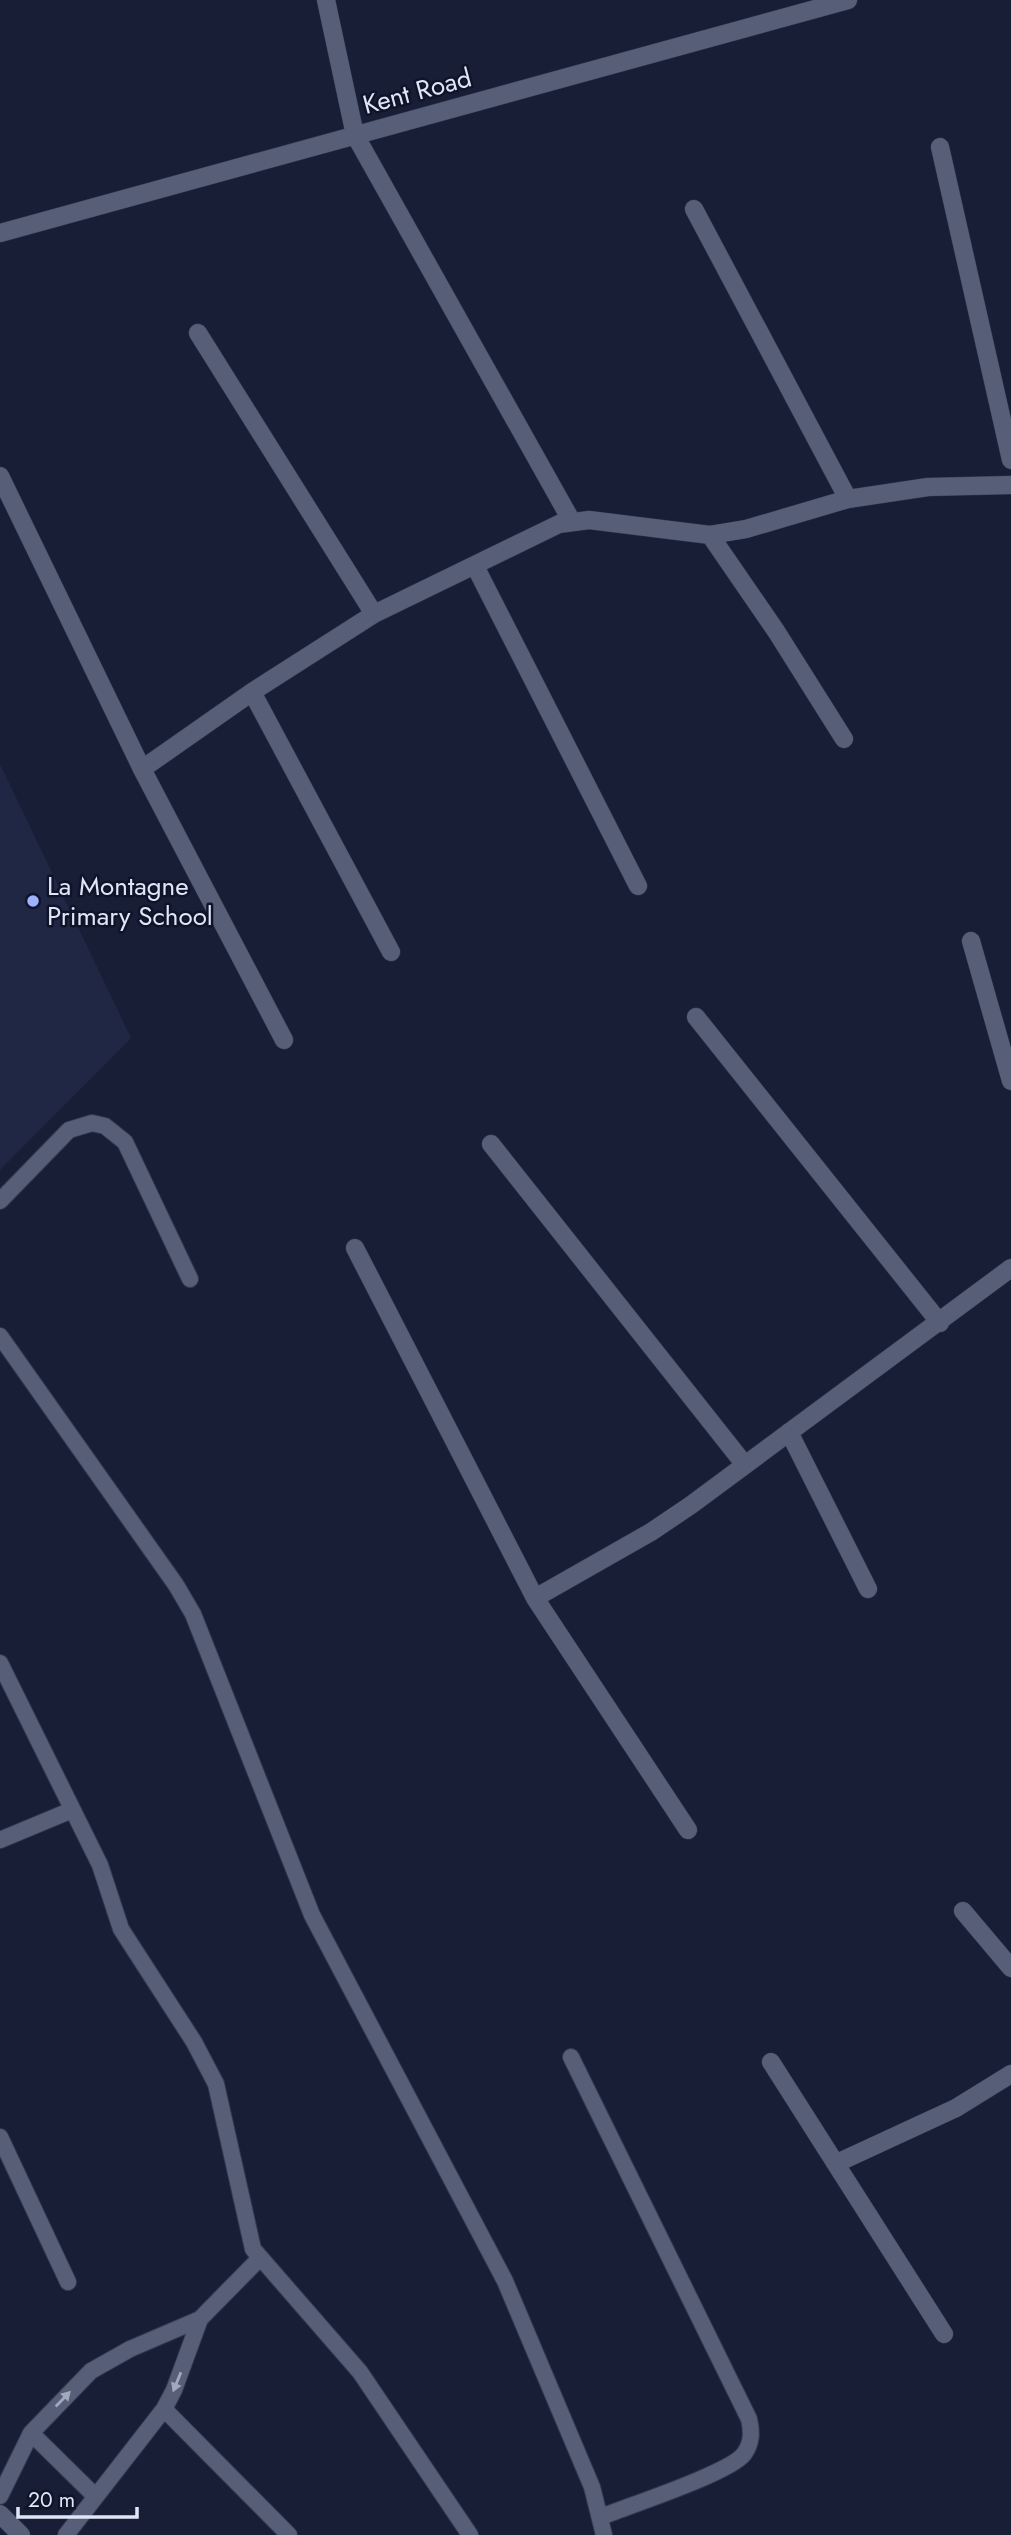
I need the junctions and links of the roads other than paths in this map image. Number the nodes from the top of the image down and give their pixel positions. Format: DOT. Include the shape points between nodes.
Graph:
graph roads {
  1 [pos="326,0"];
  2 [pos="848,0"];
  3 [pos="355,135"];
  4 [pos="940,146"];
  5 [pos="694,209"];
  6 [pos="0,233"];
  7 [pos="198,333"];
  8 [pos="1011,460"];
  9 [pos="0,476"];
  10 [pos="1011,485"];
  11 [pos="848,499"];
  12 [pos="571,520"];
  13 [pos="710,535"];
  14 [pos="475,566"];
  15 [pos="374,614"];
  16 [pos="252,692"];
  17 [pos="844,739"];
  18 [pos="142,769"];
  19 [pos="638,886"];
  20 [pos="971,941"];
  21 [pos="391,952"];
  22 [pos="696,1017"];
  23 [pos="284,1040"];
  24 [pos="1011,1081"];
  25 [pos="491,1144"];
  26 [pos="0,1201"];
  27 [pos="355,1248"];
  28 [pos="1011,1268"];
  29 [pos="190,1279"];
  30 [pos="940,1323"];
  31 [pos="0,1336"];
  32 [pos="789,1432"];
  33 [pos="744,1465"];
  34 [pos="868,1589"];
  35 [pos="535,1598"];
  36 [pos="0,1663"];
  37 [pos="72,1810"];
  38 [pos="688,1830"];
  39 [pos="0,1840"];
  40 [pos="963,1911"];
  41 [pos="1011,1968"];
  42 [pos="570,2057"];
  43 [pos="771,2062"];
  44 [pos="1011,2074"];
  45 [pos="0,2137"];
  46 [pos="837,2163"];
  47 [pos="259,2259"];
  48 [pos="68,2282"];
  49 [pos="200,2319"];
  50 [pos="944,2334"];
  51 [pos="164,2409"];
  52 [pos="31,2432"];
  53 [pos="94,2495"];
  54 [pos="0,2496"];
  55 [pos="0,2514"];
  56 [pos="601,2517"];
  57 [pos="21,2535"];
  58 [pos="66,2535"];
  59 [pos="289,2535"];
  60 [pos="470,2535"];
  61 [pos="604,2535"];
  1 -- 3 [label="street"];
  2 -- 3 [label="street, Kent Road"];
  3 -- 6 [label="street, Kent Road"];
  3 -- 12 [label="street"];
  4 -- 8 [label="street"];
  5 -- 11 [label="street"];
  7 -- 15 [label="street"];
  9 -- 18 [label="street"];
  10 -- 11 [label="street" via="928,486"];
  11 -- 13 [label="street"];
  12 -- 13 [label="street"];
  12 -- 14 [label="street"];
  13 -- 17 [label="street"];
  14 -- 15 [label="street"];
  14 -- 19 [label="street"];
  15 -- 16 [label="street"];
  16 -- 18 [label="street"];
  16 -- 21 [label="street"];
  18 -- 23 [label="street"];
  20 -- 24 [label="street"];
  22 -- 30 [label="street"];
  25 -- 33 [label="street"];
  26 -- 29 [label="lane" via="69,1130 92,1123 105,1126 125,1142"];
  27 -- 35 [label="street"];
  28 -- 30 [label="street"];
  30 -- 32 [label="street"];
  31 -- 56 [label="lane" via="193,1614 312,1915 505,2281"];
  32 -- 33 [label="street"];
  32 -- 34 [label="street"];
  33 -- 35 [label="street" via="651,1532"];
  35 -- 38 [label="street"];
  36 -- 37 [label="lane"];
  37 -- 39 [label="lane"];
  37 -- 47 [label="lane" via="110,1888 121,1929 216,2084 250,2241"];
  40 -- 41 [label="street"];
  42 -- 56 [label="lane" via="752,2430 750,2443 733,2464"];
  43 -- 46 [label="street"];
  44 -- 46 [label="street" via="956,2108"];
  45 -- 48 [label="lane"];
  46 -- 50 [label="street"];
  47 -- 49 [label="lane"];
  47 -- 60 [label="lane" via="360,2372"];
  49 -- 51 [label="lane, one-way"];
  52 -- 49 [label="lane, one-way" via="91,2371"];
  51 -- 53 [label="lane"];
  51 -- 59 [label="lane"];
  52 -- 53 [label="lane"];
  52 -- 54 [label="lane"];
  53 -- 58 [label="lane"];
  55 -- 57 [label="street"];
  56 -- 61 [label="lane"];
}
